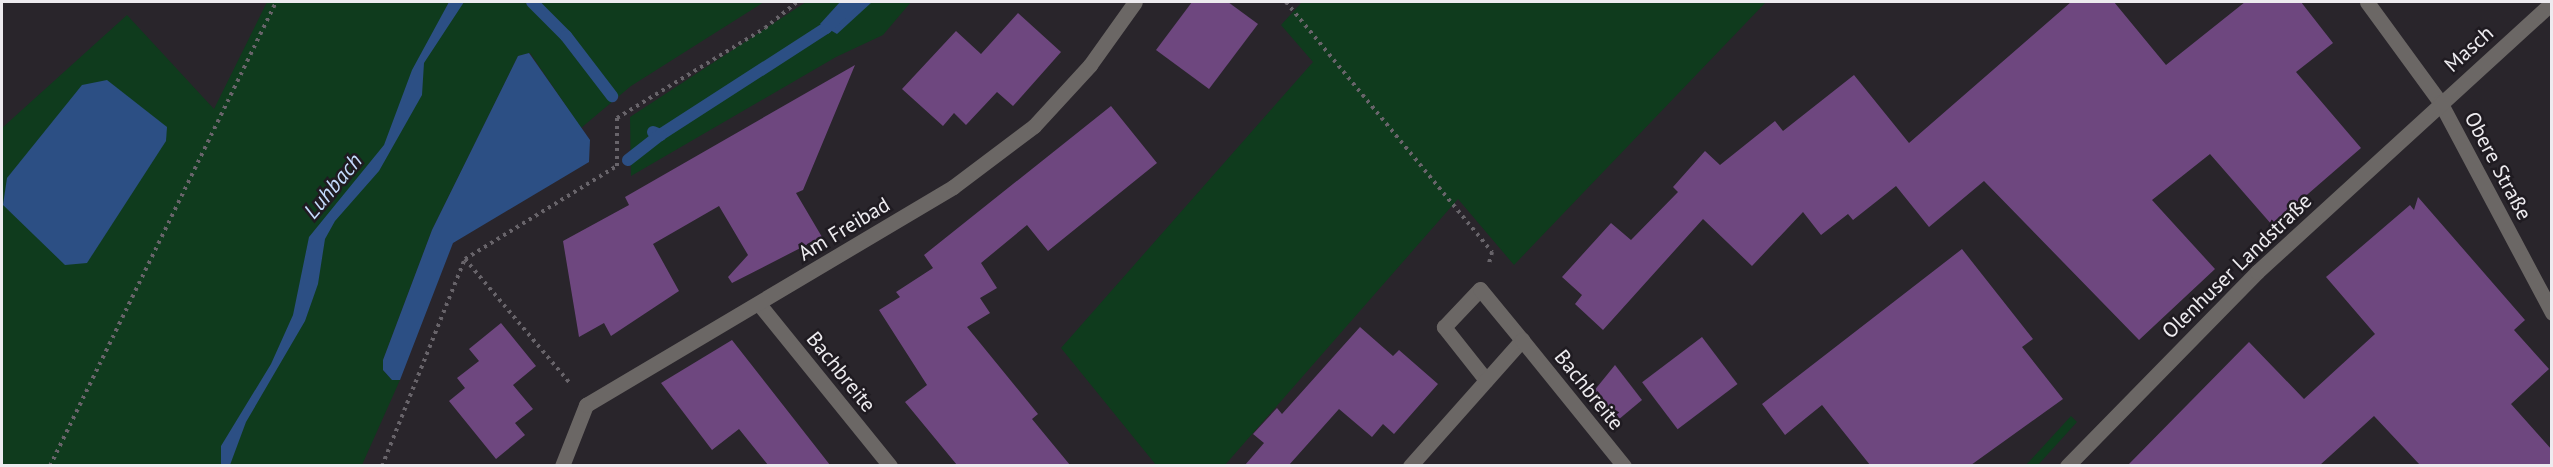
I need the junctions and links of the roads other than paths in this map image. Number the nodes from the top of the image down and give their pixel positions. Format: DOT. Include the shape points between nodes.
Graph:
graph roads {
  1 [pos="1135,2"];
  2 [pos="2367,2"];
  3 [pos="2552,3"];
  4 [pos="2440,102"];
  5 [pos="759,304"];
  6 [pos="2552,313"];
  7 [pos="1522,340"];
  8 [pos="1486,380"];
  9 [pos="562,465"];
  10 [pos="890,465"];
  11 [pos="1410,465"];
  12 [pos="1624,465"];
  13 [pos="2067,465"];
  1 -- 5 [label="street, Am Freibad" via="1090,65 1034,126 953,187"];
  2 -- 4 [label="street, Obere Straße"];
  3 -- 4 [label="street, Masch"];
  4 -- 6 [label="street, Obere Straße"];
  4 -- 13 [label="street, Olenhuser Landstraße" via="2257,272"];
  5 -- 9 [label="street, Am Freibad" via="586,405"];
  5 -- 10 [label="street, Bachbreite"];
  7 -- 8 [label="street"];
  7 -- 8 [label="street, Bachbreite" via="1480,289 1444,327"];
  7 -- 12 [label="street, Bachbreite"];
  8 -- 11 [label="street"];
}
